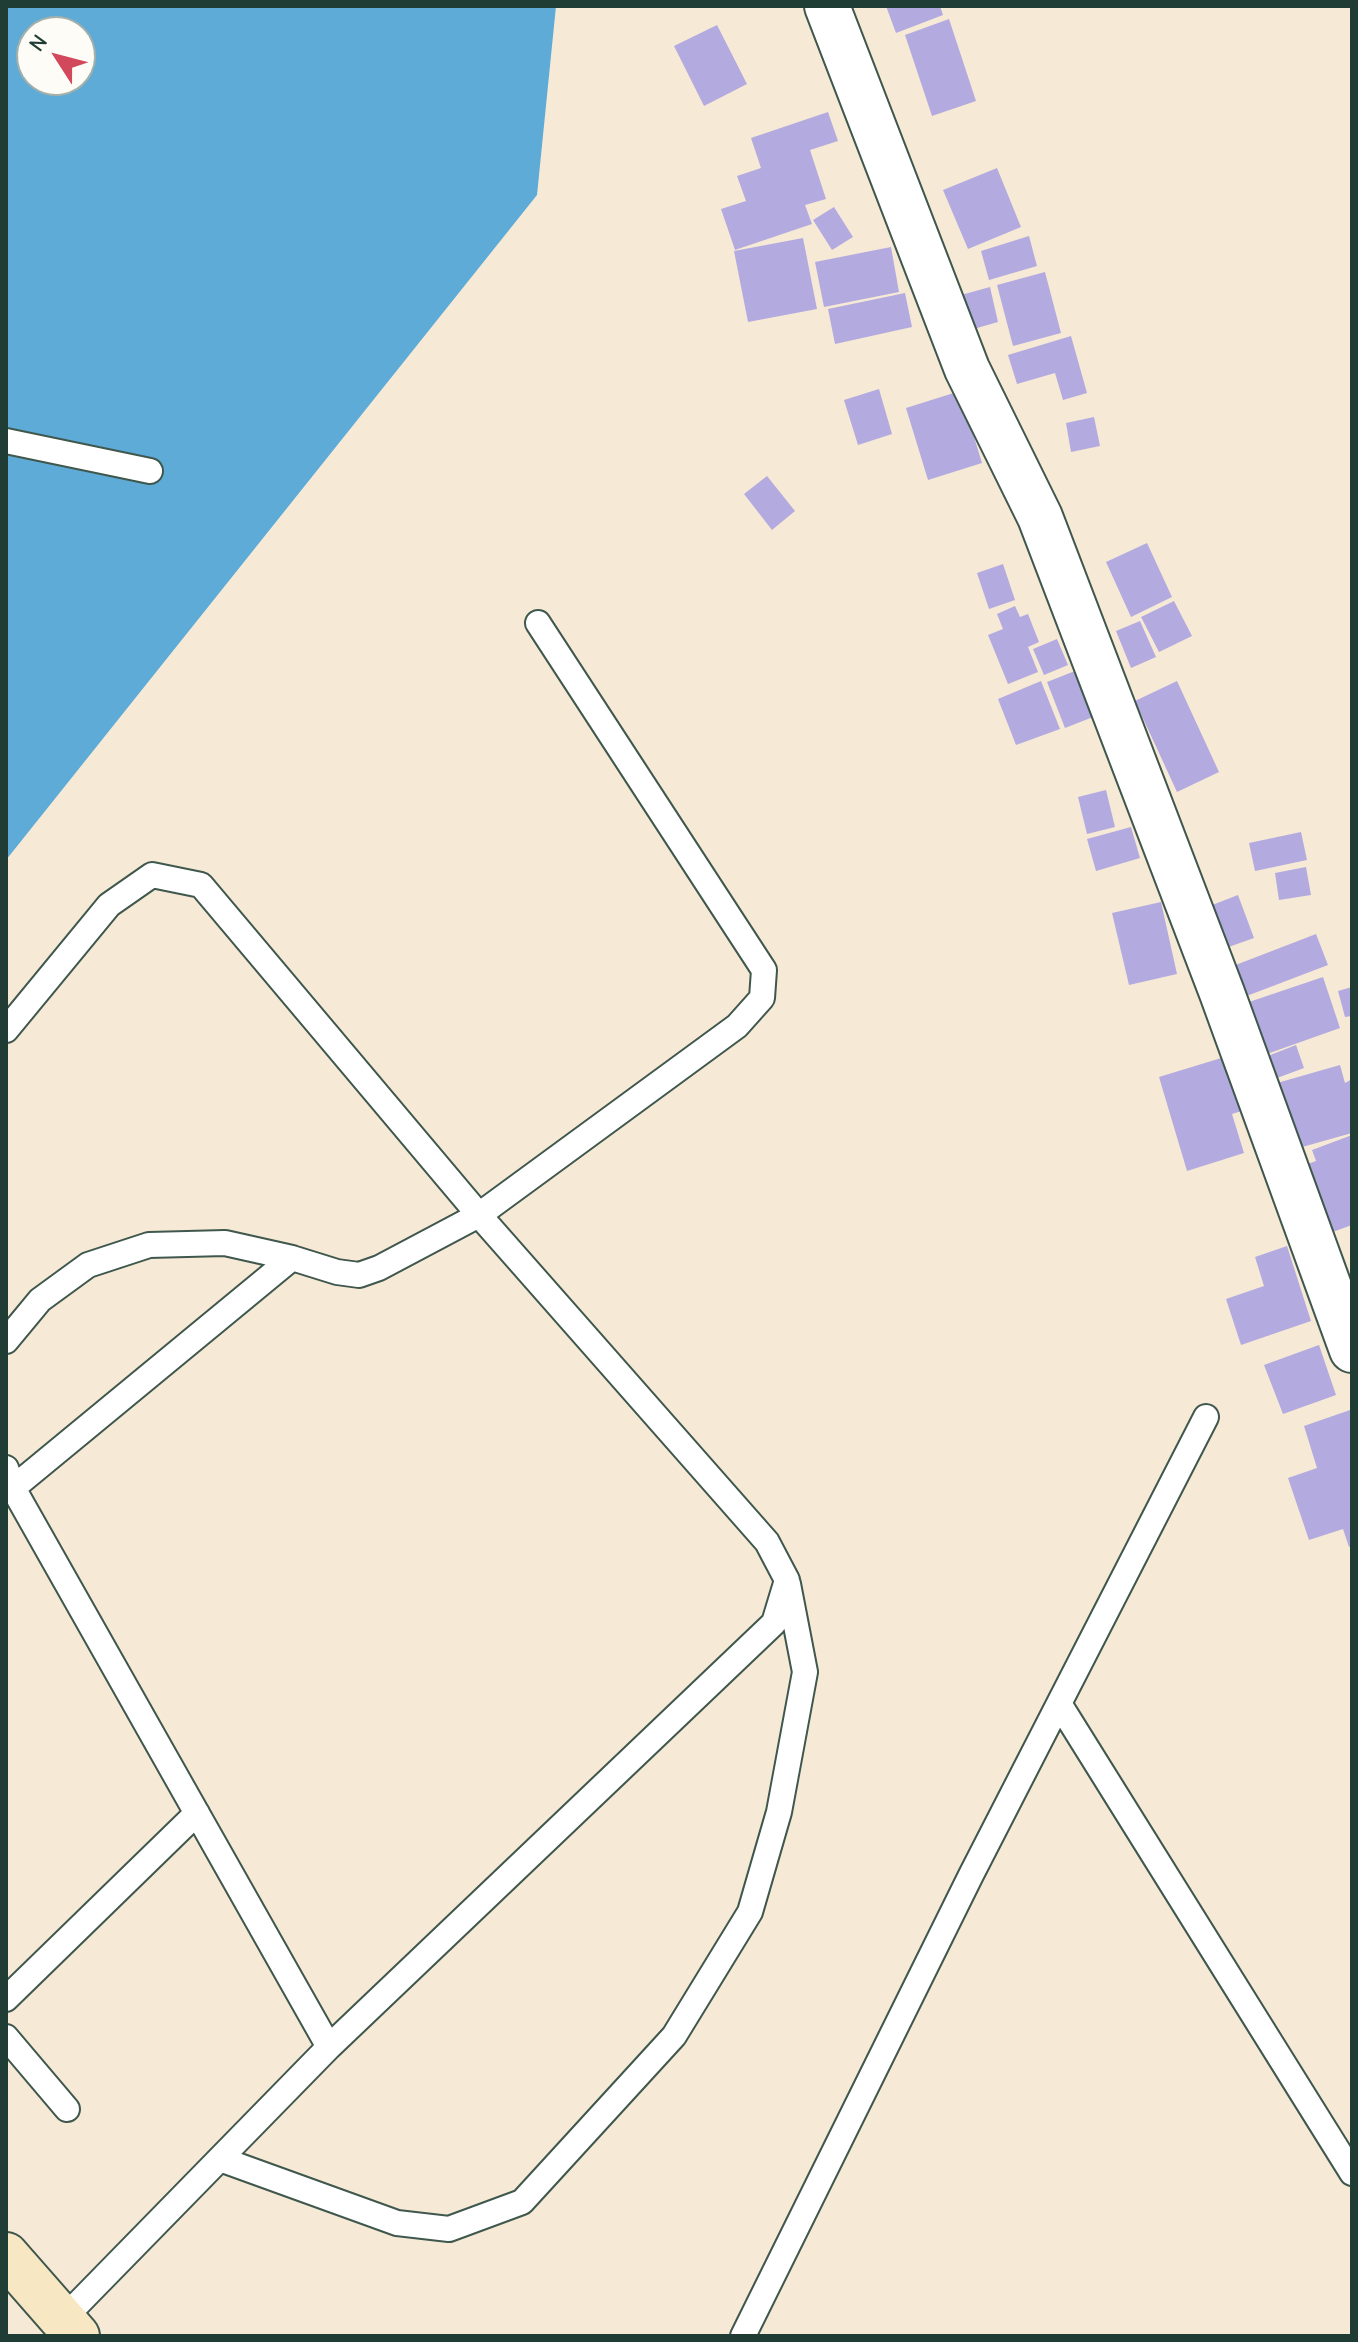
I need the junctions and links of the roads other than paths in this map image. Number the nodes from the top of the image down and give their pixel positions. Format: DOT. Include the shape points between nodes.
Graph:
graph roads {
  1 [pos="827,6"];
  2 [pos="6,441"];
  3 [pos="150,471"];
  4 [pos="538,623"];
  5 [pos="6,1030"];
  6 [pos="479,1215"];
  7 [pos="292,1258"];
  8 [pos="6,1341"];
  9 [pos="1352,1350"];
  10 [pos="1206,1417"];
  11 [pos="10,1478"];
  12 [pos="787,1580"];
  13 [pos="1060,1705"];
  14 [pos="197,1813"];
  15 [pos="6,1999"];
  16 [pos="6,2037"];
  17 [pos="329,2047"];
  18 [pos="67,2109"];
  19 [pos="220,2159"];
  20 [pos="1352,2173"];
  21 [pos="6,2255"];
  22 [pos="70,2328"];
  23 [pos="743,2336"];
  1 -- 9 [label="street" via="967,369 1040,517"];
  2 -- 3 [label="lane"];
  4 -- 6 [label="lane" via="764,970 762,998 737,1026"];
  5 -- 6 [label="lane" via="109,905 152,875 201,885"];
  6 -- 7 [label="lane" via="359,1275"];
  6 -- 12 [label="lane" via="767,1542"];
  7 -- 8 [label="lane" via="225,1243 149,1245 88,1265 40,1300"];
  7 -- 11 [label="lane"];
  10 -- 13 [label="lane"];
  11 -- 14 [label="lane"];
  12 -- 17 [label="lane" via="774,1623"];
  12 -- 19 [label="lane" via="805,1672 779,1812 750,1912 674,2036 522,2202 449,2229 397,2223"];
  13 -- 20 [label="lane"];
  13 -- 23 [label="lane"];
  14 -- 15 [label="lane"];
  14 -- 17 [label="lane"];
  16 -- 18 [label="lane"];
  17 -- 19 [label="lane"];
  19 -- 22 [label="lane"];
  21 -- 22 [label="main road"];
}
